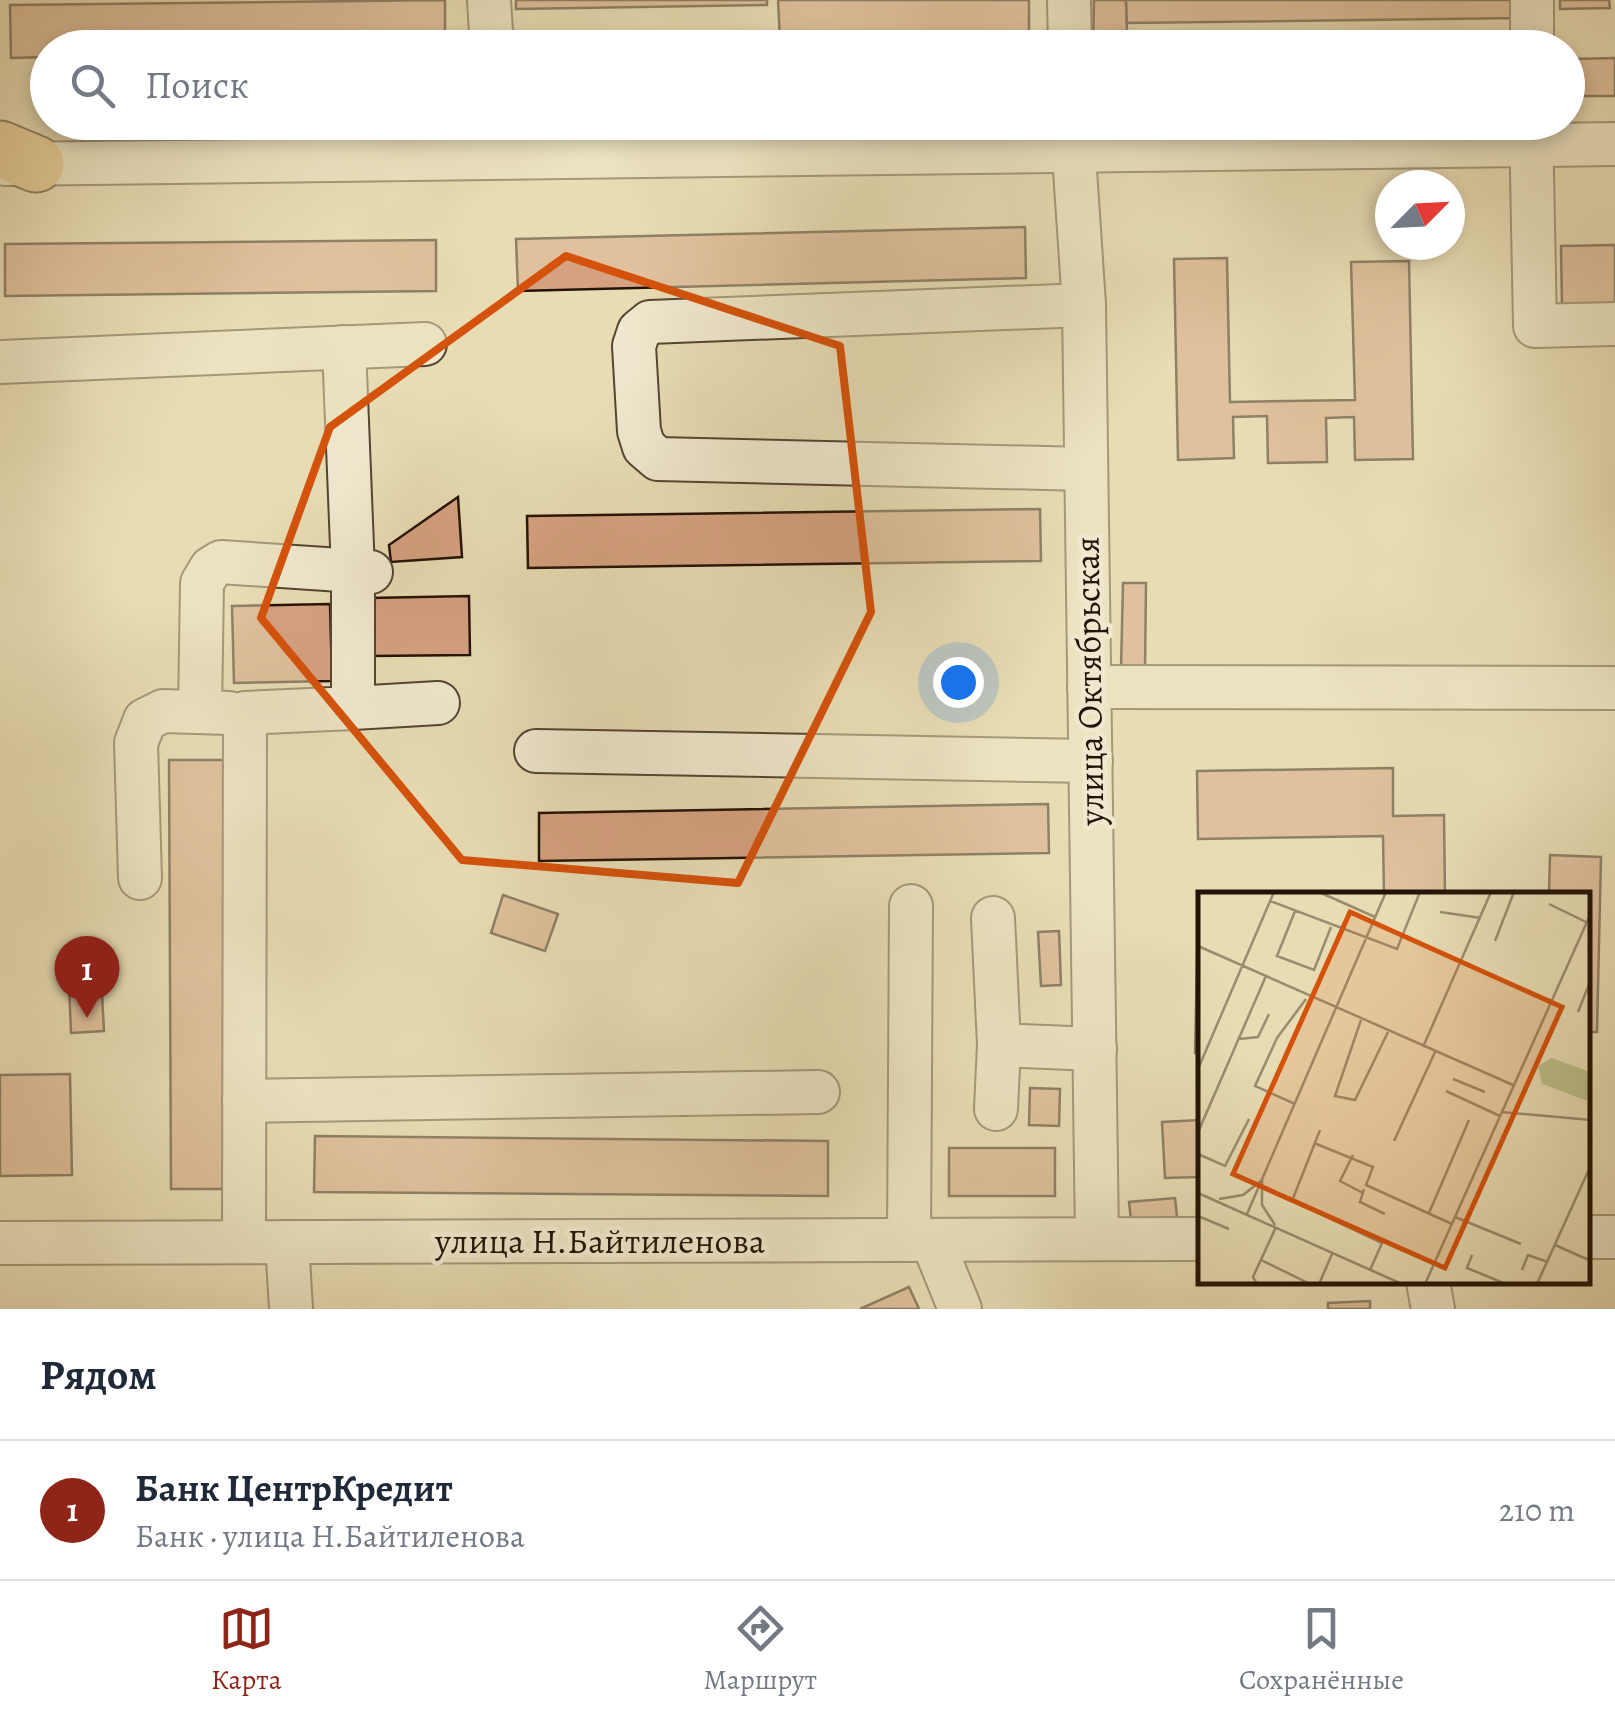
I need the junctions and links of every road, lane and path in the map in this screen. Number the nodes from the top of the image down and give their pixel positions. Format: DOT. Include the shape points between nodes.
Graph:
graph roads {
  1 [pos="489,0"];
  2 [pos="1069,0"];
  3 [pos="1532,0"];
  4 [pos="491,30"];
  5 [pos="1070,30"];
  6 [pos="1532,30"];
  7 [pos="498,140"];
  8 [pos="1073,140"];
  9 [pos="1531,140"];
  10 [pos="1581,140"];
  11 [pos="1615,144"];
  12 [pos="9,164"];
  13 [pos="1084,305"];
  14 [pos="1615,324"];
  15 [pos="425,344"];
  16 [pos="344,348"];
  17 [pos="0,362"];
  18 [pos="1086,470"];
  19 [pos="362,571"];
  20 [pos="1089,687"];
  21 [pos="1615,688"];
  22 [pos="438,703"];
  23 [pos="354,708"];
  24 [pos="200,712"];
  25 [pos="245,713"];
  26 [pos="536,751"];
  27 [pos="1090,760"];
  28 [pos="140,878"];
  29 [pos="911,906"];
  30 [pos="993,918"];
  31 [pos="999,1045"];
  32 [pos="1095,1049"];
  33 [pos="818,1092"];
  34 [pos="244,1101"];
  35 [pos="996,1109"];
  36 [pos="1097,1239"];
  37 [pos="1198,1239"];
  38 [pos="921,1240"];
  39 [pos="244,1242"];
  40 [pos="287,1242"];
  41 [pos="0,1243"];
  42 [pos="1428,1284"];
  43 [pos="291,1309"];
  44 [pos="960,1309"];
  45 [pos="1433,1309"];
  1 -- 4 [label="street"];
  2 -- 5 [label="street"];
  3 -- 6 [label="street"];
  7 -- 12 [label="street"];
  8 -- 13 [label="street, улица Октябрьская"];
  9 -- 14 [label="street" via="1535,326"];
  10 -- 11 [label="street"];
  13 -- 18 [label="street, улица Октябрьская"];
  13 -- 18 [label="street" via="650,322 634,346 638,431 658,460"];
  15 -- 16 [label="street"];
  16 -- 17 [label="street"];
  16 -- 19 [label="street"];
  18 -- 20 [label="street, улица Октябрьская"];
  19 -- 23 [label="street"];
  19 -- 24 [label="street" via="221,562 210,568 202,583"];
  20 -- 21 [label="street"];
  20 -- 27 [label="street, улица Октябрьская"];
  22 -- 23 [label="street"];
  23 -- 25 [label="street"];
  24 -- 25 [label="street"];
  24 -- 28 [label="street" via="163,711 145,720 136,743"];
  25 -- 34 [label="street"];
  26 -- 27 [label="street"];
  27 -- 32 [label="street, улица Октябрьская"];
  29 -- 38 [label="street"];
  30 -- 31 [label="street"];
  31 -- 32 [label="street"];
  31 -- 35 [label="street"];
  32 -- 36 [label="street, улица Октябрьская"];
  33 -- 34 [label="street"];
  34 -- 39 [label="street"];
  36 -- 37 [label="street, улица Н.Байтиленова"];
  36 -- 38 [label="street, улица Н.Байтиленова"];
  38 -- 40 [label="street, улица Н.Байтиленова"];
  38 -- 44 [label="street"];
  39 -- 40 [label="street, улица Н.Байтиленова"];
  39 -- 41 [label="street, улица Н.Байтиленова"];
  40 -- 43 [label="street"];
  42 -- 45 [label="street"];
}
